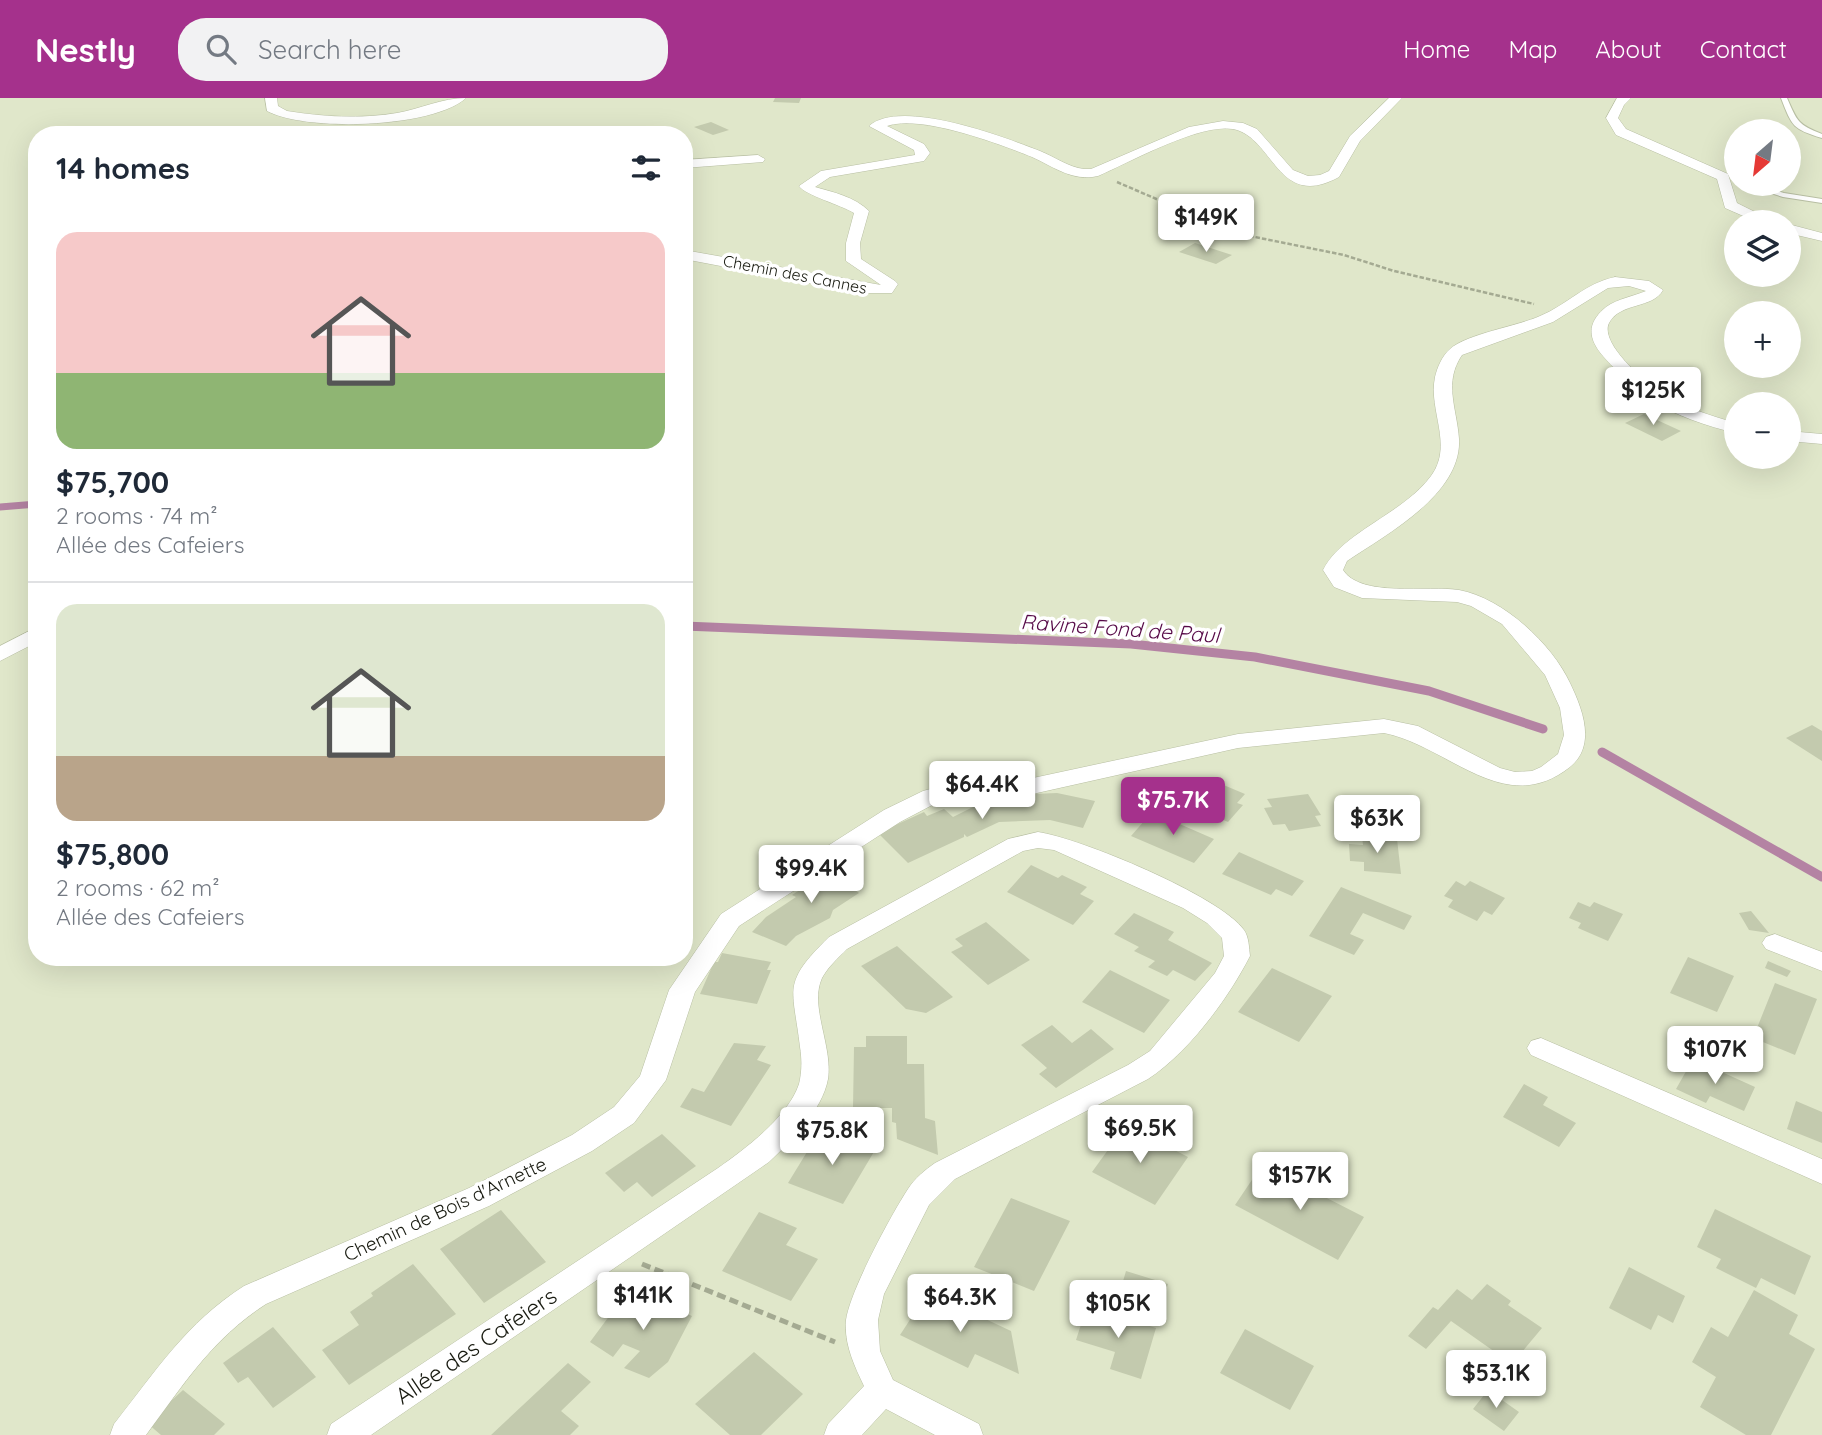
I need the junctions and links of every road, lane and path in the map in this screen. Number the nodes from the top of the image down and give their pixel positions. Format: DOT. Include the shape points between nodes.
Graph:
graph roads {
  1 [pos="271,98"];
  2 [pos="460,98"];
  3 [pos="1396,98"];
  4 [pos="1625,98"];
  5 [pos="1784,98"];
  6 [pos="1822,136"];
  7 [pos="758,159"];
  8 [pos="693,163"];
  9 [pos="1093,173"];
  10 [pos="1790,196"];
  11 [pos="1822,201"];
  12 [pos="1741,210"];
  13 [pos="1801,231"];
  14 [pos="1822,237"];
  15 [pos="693,256"];
  16 [pos="1569,308"];
  17 [pos="1724,425"];
  18 [pos="1801,437"];
  19 [pos="1822,439"];
  20 [pos="28,638"];
  21 [pos="0,655"];
  22 [pos="1775,943"];
  23 [pos="1822,962"];
  24 [pos="1541,1048"];
  25 [pos="1822,1172"];
  26 [pos="615,1253"];
  27 [pos="863,1351"];
  28 [pos="882,1390"];
  29 [pos="126,1435"];
  30 [pos="344,1435"];
  31 [pos="840,1435"];
  32 [pos="967,1435"];
  1 -- 2 [label="street" via="272,108 284,114 366,120 404,117"];
  3 -- 9 [label="street" via="1354,139 1337,171 1327,178 1306,180 1286,173 1260,137 1240,127 1219,125 1194,130"];
  4 -- 12 [label="street" via="1612,118 1621,132 1728,179 1730,205"];
  5 -- 6 [label="lane" via="1795,124"];
  7 -- 8 [label="street"];
  9 -- 15 [label="street, Chemin des Cannes" via="1071,172 1036,154 954,127 920,120 885,121 876,126 919,147 923,153 919,158 826,174 806,186 862,211 853,243 855,261 890,284 887,290"];
  9 -- 16 [label="path" via="1235,233 1344,255 1546,307"];
  10 -- 11 [label="lane"];
  13 -- 14 [label="street"];
  16 -- 17 [label="street, Chemin de Bois d'Arnette" via="1602,285 1624,282 1655,290 1606,316 1599,333 1605,350 1654,396"];
  16 -- 29 [label="street, Chemin de Bois d'Arnette" via="1470,345 1446,363 1441,385 1449,436 1447,463 1440,479 1339,558 1333,570 1341,583 1362,592 1458,596 1509,620 1555,673 1571,708 1575,735 1568,757 1549,772 1514,779 1492,773 1424,737 1384,726 1238,741 1019,789 931,796 730,920 682,990 652,1080 624,1115 582,1143 479,1197 234,1307 183,1357"];
  18 -- 19 [label="street"];
  20 -- 21 [label="street"];
  22 -- 23 [label="street"];
  24 -- 25 [label="street"];
  26 -- 27 [label="path"];
  26 -- 27 [label="street, Allée des Cafeiers" via="756,1155 782,1131 814,1080 804,1000 806,977 819,958 849,936 1016,845 1038,841 1079,850 1216,917 1234,935 1237,956 1225,979 1160,1058 945,1171 919,1196 869,1293 862,1320"];
  26 -- 30 [label="street, Allée des Cafeiers"];
  27 -- 28 [label="street, Allée des Cafeiers"];
  28 -- 31 [label="street"];
  28 -- 32 [label="street"];
}
